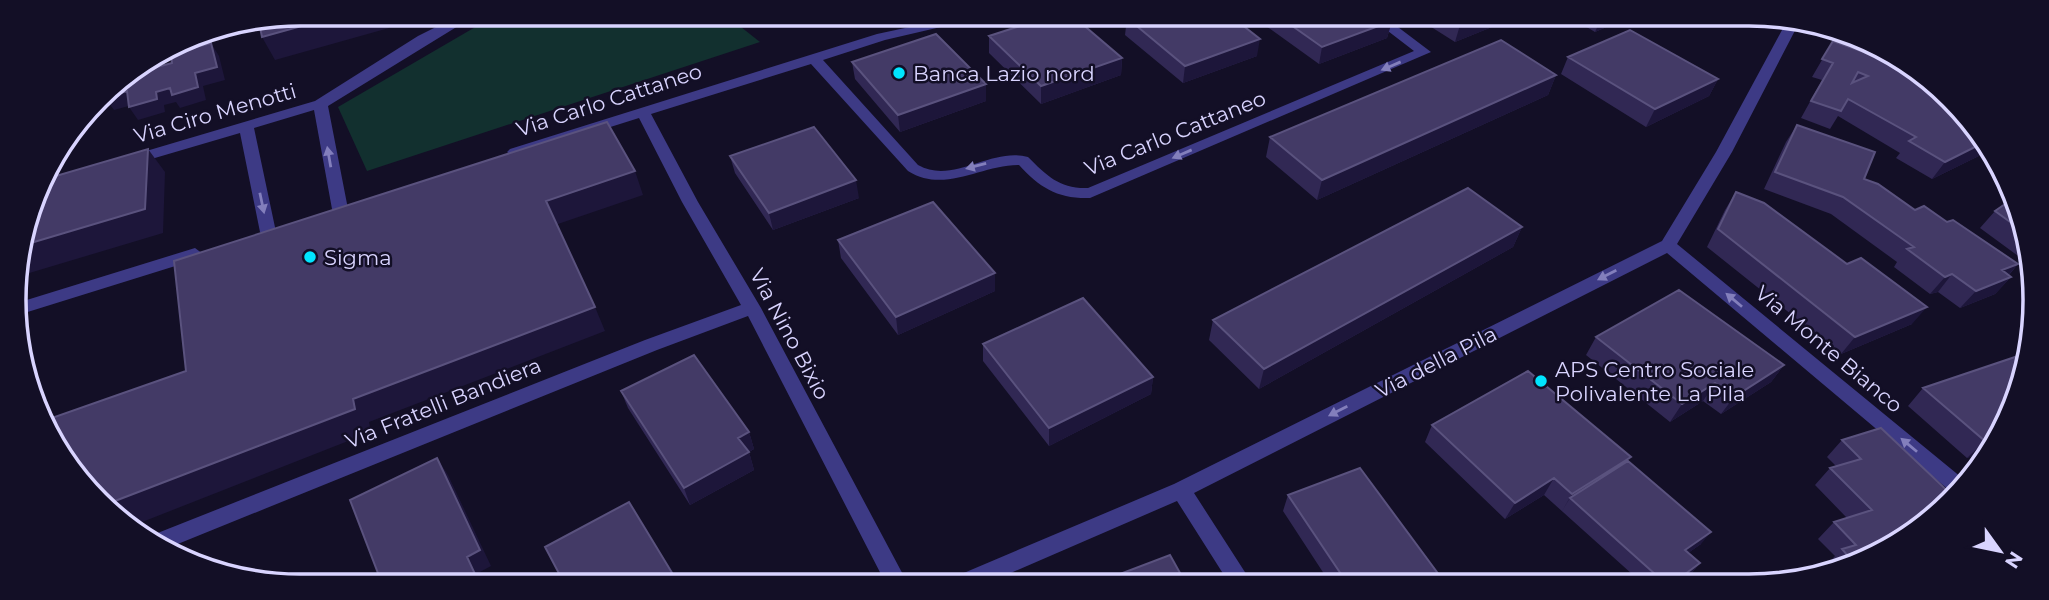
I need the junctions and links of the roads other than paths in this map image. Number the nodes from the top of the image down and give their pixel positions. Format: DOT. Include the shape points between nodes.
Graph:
graph roads {
  1 [pos="447,26"];
  2 [pos="934,26"];
  3 [pos="1389,26"];
  4 [pos="1789,30"];
  5 [pos="813,58"];
  6 [pos="320,104"];
  7 [pos="642,110"];
  8 [pos="246,127"];
  9 [pos="494,159"];
  10 [pos="116,164"];
  11 [pos="340,209"];
  12 [pos="268,232"];
  13 [pos="1668,245"];
  14 [pos="206,251"];
  15 [pos="26,307"];
  16 [pos="752,308"];
  17 [pos="1953,482"];
  18 [pos="1181,490"];
  19 [pos="166,539"];
  20 [pos="892,574"];
  21 [pos="986,574"];
  22 [pos="1235,574"];
  1 -- 6 [label="street, Via Ciro Menotti"];
  2 -- 5 [label="street, Via Carlo Cattaneo"];
  3 -- 5 [label="street, Via Carlo Cattaneo, one-way" via="1424,52 1090,193 1069,195 1046,185 1023,160 1005,159 927,176 913,168"];
  4 -- 13 [label="street"];
  5 -- 7 [label="street, Via Carlo Cattaneo"];
  6 -- 8 [label="street, Via Ciro Menotti"];
  11 -- 6 [label="street, one-way"];
  7 -- 9 [label="street, Via Carlo Cattaneo"];
  7 -- 16 [label="street, Via Nino Bixio"];
  8 -- 10 [label="street, Via Ciro Menotti"];
  8 -- 12 [label="street, one-way"];
  17 -- 13 [label="street, Via Monte Bianco, one-way"];
  13 -- 18 [label="street, Via della Pila, one-way"];
  14 -- 15 [label="street"];
  16 -- 19 [label="street, Via Fratelli Bandiera"];
  16 -- 20 [label="street, Via Nino Bixio"];
  18 -- 21 [label="street, Via della Pila"];
  18 -- 22 [label="street"];
}
